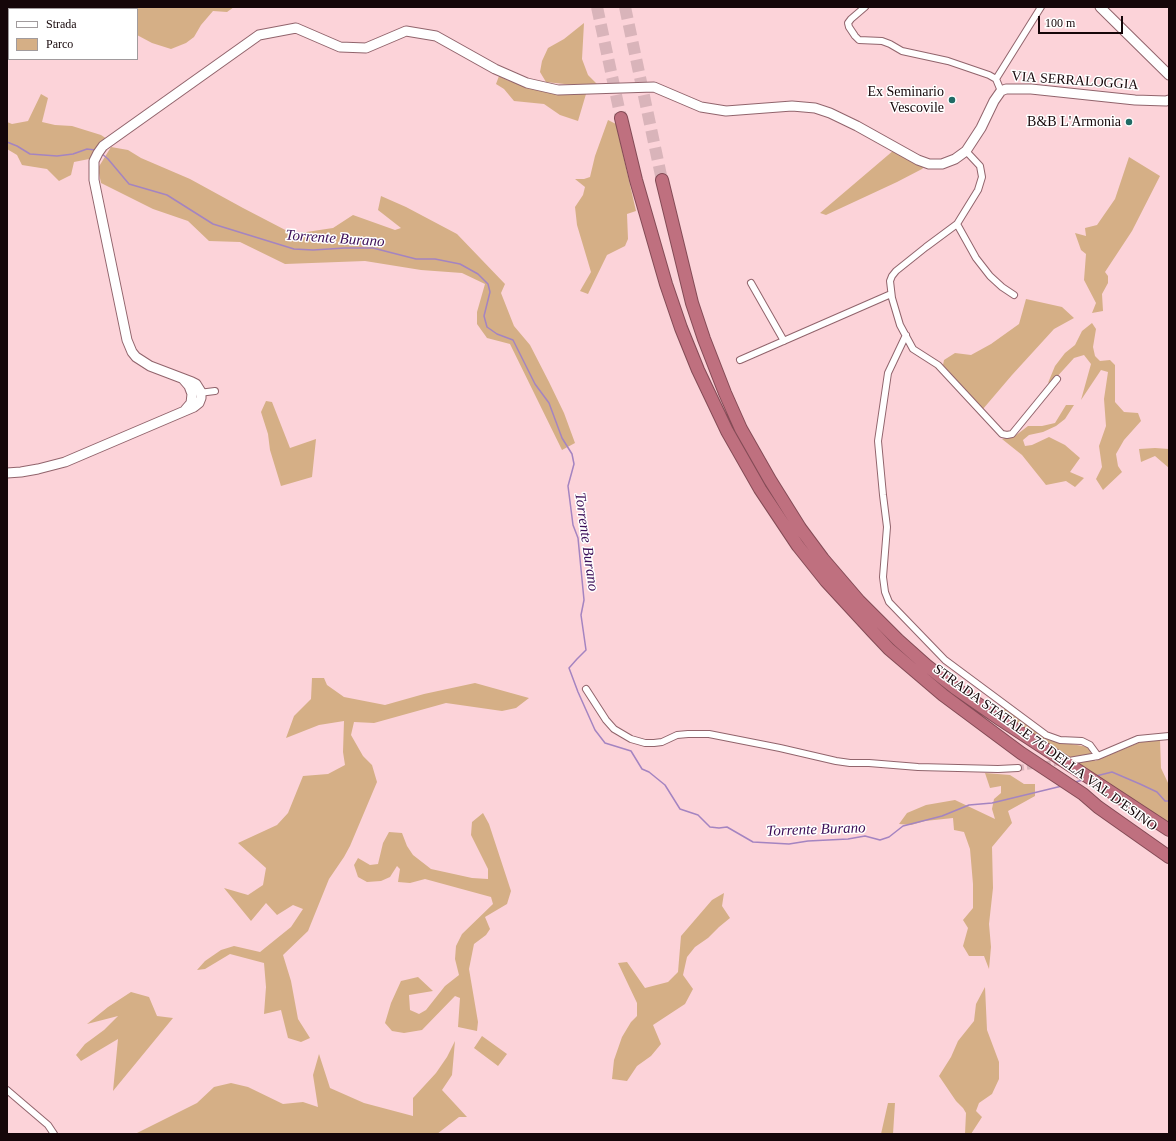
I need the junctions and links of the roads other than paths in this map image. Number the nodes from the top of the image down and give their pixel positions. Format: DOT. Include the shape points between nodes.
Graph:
graph roads {
  1 [pos="865,7"];
  2 [pos="1041,7"];
  3 [pos="1100,7"];
  4 [pos="1169,75"];
  5 [pos="996,79"];
  6 [pos="1002,91"];
  7 [pos="1169,100"];
  8 [pos="621,118"];
  9 [pos="966,151"];
  10 [pos="662,180"];
  11 [pos="957,224"];
  12 [pos="751,283"];
  13 [pos="891,294"];
  14 [pos="1014,295"];
  15 [pos="906,335"];
  16 [pos="784,341"];
  17 [pos="740,360"];
  18 [pos="1057,379"];
  19 [pos="215,392"];
  20 [pos="197,393"];
  21 [pos="7,473"];
  22 [pos="586,688"];
  23 [pos="1169,736"];
  24 [pos="1098,756"];
  25 [pos="1073,765"];
  26 [pos="1018,768"];
  27 [pos="1169,830"];
  28 [pos="1169,857"];
  29 [pos="7,1090"];
  30 [pos="54,1134"];
  1 -- 5 [label="street" via="848,22 859,40 882,41 902,51 948,61 989,74"];
  2 -- 5 [label="street, VIA SERRALOGGIA"];
  3 -- 4 [label="main road"];
  5 -- 6 [label="street"];
  6 -- 7 [label="main road, VIA SERRALOGGIA" via="1018,88 1135,100"];
  6 -- 9 [label="main road, VIA SERRALOGGIA"];
  8 -- 28 [label="highway, STRADA STATALE 76 DELLA VAL D'ESINO" via="664,277 698,370 760,489 798,546 878,638 943,695"];
  9 -- 11 [label="street" via="980,166 982,177 978,190"];
  9 -- 20 [label="main road, VIA SERRALOGGIA" via="942,164 929,164 857,126 815,108 792,106 726,111 701,107 654,87 558,90 527,83 495,69 436,36 406,31 366,48 340,46 296,28 259,35 103,146 94,161 94,180 127,340 132,352 150,366 196,384 199,388"];
  10 -- 25 [label="highway, STRADA STATALE 76 DELLA VAL D'ESINO" via="692,303 725,393 741,429 800,528 859,601 898,640 955,688"];
  11 -- 13 [label="street" via="896,271 890,281"];
  11 -- 14 [label="street" via="976,258 990,276"];
  12 -- 16 [label="street"];
  13 -- 15 [label="street" via="900,325"];
  13 -- 16 [label="street"];
  15 -- 18 [label="street" via="914,349 938,365 1002,434 1007,436 1012,434"];
  15 -- 24 [label="street" via="888,373 878,441 887,527 883,577 889,602 945,660 1046,735 1060,740 1082,741 1090,745"];
  16 -- 17 [label="street"];
  19 -- 20 [label="street"];
  20 -- 21 [label="main road" via="201,398 194,407 65,462"];
  22 -- 26 [label="street" via="614,729 645,743 662,742 676,735 709,734 850,763"];
  23 -- 24 [label="street" via="1138,739"];
  24 -- 25 [label="street"];
  25 -- 27 [label="highway, STRADA STATALE 76 DELLA VAL D'ESINO"];
  29 -- 30 [label="street" via="48,1125"];
}
